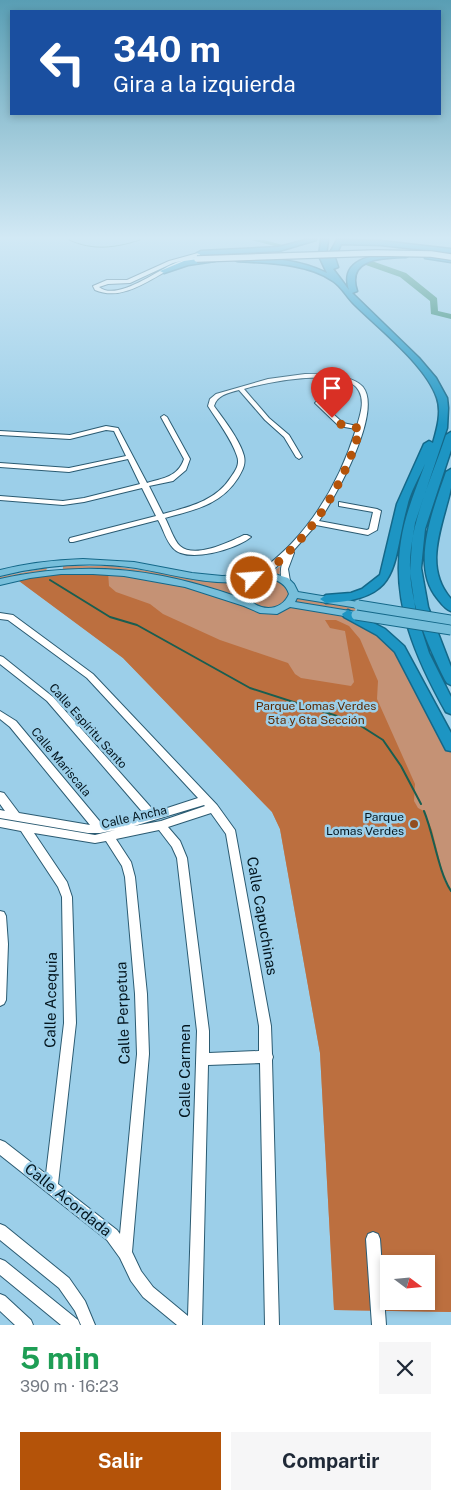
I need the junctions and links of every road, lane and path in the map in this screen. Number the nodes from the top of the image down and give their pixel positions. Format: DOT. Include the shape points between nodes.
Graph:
graph roads {
  1 [pos="359,302"];
  2 [pos="363,302"];
  3 [pos="375,316"];
  4 [pos="410,348"];
  5 [pos="431,376"];
  6 [pos="241,389"];
  7 [pos="451,396"];
  8 [pos="318,403"];
  9 [pos="164,417"];
  10 [pos="360,428"];
  11 [pos="0,433"];
  12 [pos="451,435"];
  13 [pos="129,456"];
  14 [pos="299,457"];
  15 [pos="0,465"];
  16 [pos="451,472"];
  17 [pos="144,486"];
  18 [pos="0,498"];
  19 [pos="342,504"];
  20 [pos="160,517"];
  21 [pos="314,522"];
  22 [pos="246,537"];
  23 [pos="73,540"];
  24 [pos="282,564"];
  25 [pos="48,568"];
  26 [pos="59,568"];
  27 [pos="0,573"];
  28 [pos="262,575"];
  29 [pos="252,578"];
  30 [pos="286,581"];
  31 [pos="0,582"];
  32 [pos="294,594"];
  33 [pos="326,599"];
  34 [pos="245,603"];
  35 [pos="289,604"];
  36 [pos="451,607"];
  37 [pos="354,611"];
  38 [pos="0,616"];
  39 [pos="451,620"];
  40 [pos="451,630"];
  41 [pos="0,660"];
  42 [pos="451,680"];
  43 [pos="451,709"];
  44 [pos="0,714"];
  45 [pos="451,746"];
  46 [pos="0,796"];
  47 [pos="209,804"];
  48 [pos="0,814"];
  49 [pos="15,816"];
  50 [pos="156,821"];
  51 [pos="0,824"];
  52 [pos="24,827"];
  53 [pos="100,829"];
  54 [pos="110,838"];
  55 [pos="0,916"];
  56 [pos="0,1000"];
  57 [pos="267,1057"];
  58 [pos="204,1059"];
  59 [pos="0,1147"];
  60 [pos="51,1185"];
  61 [pos="0,1231"];
  62 [pos="373,1239"];
  63 [pos="125,1253"];
  64 [pos="0,1266"];
  65 [pos="0,1301"];
  66 [pos="26,1325"];
  67 [pos="73,1325"];
  68 [pos="88,1325"];
  69 [pos="188,1325"];
  70 [pos="195,1325"];
  71 [pos="272,1325"];
  72 [pos="379,1325"];
  1 -- 3 [label="highway"];
  2 -- 3 [label="highway"];
  3 -- 4 [label="highway"];
  4 -- 5 [label="highway"];
  4 -- 7 [label="highway" via="434,368"];
  5 -- 33 [label="highway" via="438,406 437,421 402,504 385,576 379,585 363,594"];
  5 -- 43 [label="highway" via="442,397 445,417 409,527 404,579 415,634"];
  6 -- 10 [label="street" via="302,375 350,381 365,393"];
  6 -- 14 [label="street" via="267,420 287,436"];
  6 -- 20 [label="street" via="218,395 210,403 241,457 241,467 233,482 204,504"];
  8 -- 10 [label="street" via="341,425"];
  9 -- 17 [label="street" via="187,463 170,479"];
  10 -- 21 [label="street" via="349,460"];
  11 -- 13 [label="street" via="58,437 94,432 109,434 121,441"];
  12 -- 42 [label="highway" via="419,531 416,555 422,611 431,639"];
  13 -- 15 [label="street" via="69,470"];
  13 -- 17 [label="street"];
  16 -- 36 [label="highway" via="433,534 430,561 438,594"];
  17 -- 18 [label="street" via="72,502"];
  17 -- 20 [label="street"];
  19 -- 21 [label="street" via="377,512 373,530 368,533"];
  20 -- 22 [label="street" via="176,547 184,551 206,551"];
  20 -- 23 [label="street"];
  21 -- 24 [label="street"];
  24 -- 28 [label="street"];
  24 -- 30 [label="street"];
  25 -- 26 [label="main road"];
  25 -- 27 [label="main road"];
  25 -- 31 [label="main road"];
  26 -- 29 [label="main road" via="108,563 214,579"];
  26 -- 34 [label="main road" via="200,586"];
  28 -- 29 [label="main road"];
  28 -- 30 [label="main road"];
  29 -- 34 [label="main road" via="240,591"];
  30 -- 32 [label="main road"];
  32 -- 33 [label="main road"];
  32 -- 35 [label="main road"];
  33 -- 37 [label="main road"];
  34 -- 35 [label="main road" via="254,609 267,611"];
  35 -- 37 [label="main road"];
  37 -- 39 [label="main road, bridge"];
  37 -- 40 [label="main road, bridge"];
  37 -- 45 [label="highway" via="400,649"];
  38 -- 47 [label="street, Calle Capuchinas" via="10,617 90,676"];
  41 -- 50 [label="street, Calle Espíritu Santo" via="50,699"];
  44 -- 53 [label="street, Calle Mariscala" via="13,724"];
  46 -- 49 [label="street"];
  47 -- 50 [label="street, Calle Ancha"];
  47 -- 57 [label="street, Calle Capuchinas" via="231,833 265,1026"];
  48 -- 49 [label="street, Calle Ancha"];
  49 -- 53 [label="street, Calle Ancha"];
  50 -- 53 [label="street, Calle Ancha"];
  50 -- 54 [label="street, Calle Ancha"];
  50 -- 58 [label="street, Calle Carmen" via="176,844 182,858"];
  51 -- 52 [label="street, Calle Ancha"];
  52 -- 54 [label="street, Calle Ancha" via="95,839"];
  52 -- 60 [label="street, Calle Acequia" via="63,885 67,897 70,1023"];
  54 -- 63 [label="street, Calle Perpetua" via="127,865 130,877 143,1054"];
  55 -- 56 [label="street"];
  57 -- 58 [label="street"];
  57 -- 71 [label="street, Calle Capuchinas"];
  58 -- 70 [label="street, Calle Carmen"];
  59 -- 60 [label="street, Calle Acordada"];
  60 -- 63 [label="street, Calle Acordada" via="112,1235"];
  61 -- 68 [label="street" via="64,1283"];
  62 -- 72 [label="street"];
  63 -- 69 [label="street, Calle Acordada" via="148,1292"];
  64 -- 67 [label="street"];
  65 -- 66 [label="street"];
}
